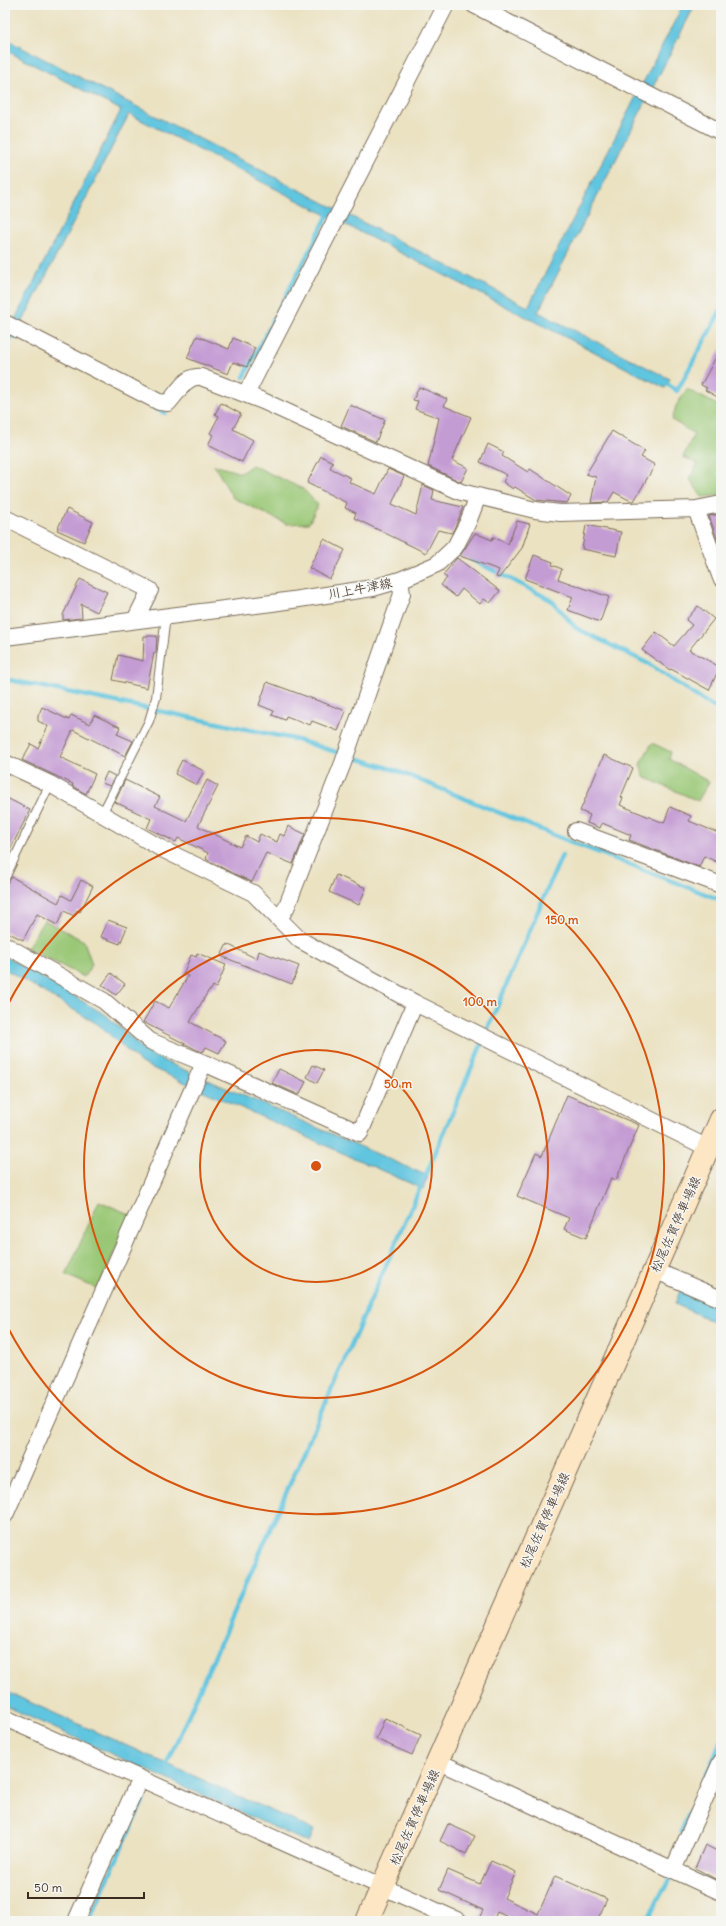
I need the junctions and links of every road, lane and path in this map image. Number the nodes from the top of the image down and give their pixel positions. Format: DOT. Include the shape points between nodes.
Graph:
graph roads {
  1 [pos="446,5"];
  2 [pos="474,5"];
  3 [pos="721,132"];
  4 [pos="5,323"];
  5 [pos="246,394"];
  6 [pos="478,496"];
  7 [pos="721,504"];
  8 [pos="696,510"];
  9 [pos="5,518"];
  10 [pos="721,578"];
  11 [pos="400,580"];
  12 [pos="166,616"];
  13 [pos="135,620"];
  14 [pos="5,637"];
  15 [pos="5,763"];
  16 [pos="50,784"];
  17 [pos="102,814"];
  18 [pos="576,831"];
  19 [pos="5,878"];
  20 [pos="721,885"];
  21 [pos="279,919"];
  22 [pos="5,945"];
  23 [pos="415,1003"];
  24 [pos="202,1067"];
  25 [pos="721,1119"];
  26 [pos="708,1148"];
  27 [pos="654,1270"];
  28 [pos="721,1299"];
  29 [pos="5,1515"];
  30 [pos="5,1718"];
  31 [pos="439,1762"];
  32 [pos="721,1762"];
  33 [pos="140,1778"];
  34 [pos="673,1870"];
  35 [pos="382,1887"];
  36 [pos="721,1892"];
  37 [pos="76,1921"];
  38 [pos="367,1921"];
  39 [pos="459,1921"];
  1 -- 5 [label="street"];
  2 -- 3 [label="street"];
  4 -- 5 [label="street" via="159,402 168,403 194,376"];
  5 -- 6 [label="street" via="461,492"];
  6 -- 8 [label="street" via="535,510 560,513"];
  6 -- 11 [label="street, 川上牛津線" via="455,547 437,564"];
  7 -- 8 [label="street"];
  8 -- 10 [label="street"];
  9 -- 13 [label="street" via="150,590"];
  11 -- 12 [label="street, 川上牛津線" via="373,588"];
  11 -- 21 [label="street" via="402,594 343,763 286,908"];
  12 -- 13 [label="street, 川上牛津線"];
  12 -- 17 [label="lane" via="156,698 149,721"];
  13 -- 14 [label="street, 川上牛津線"];
  15 -- 16 [label="street"];
  16 -- 17 [label="street"];
  16 -- 19 [label="lane"];
  17 -- 21 [label="street" via="164,850 253,893"];
  18 -- 20 [label="street"];
  21 -- 23 [label="street" via="300,940"];
  22 -- 24 [label="street" via="104,1001 150,1041"];
  23 -- 24 [label="street" via="360,1133"];
  23 -- 26 [label="street"];
  24 -- 29 [label="street"];
  25 -- 26 [label="main road, 松尾佐賀停車場線"];
  26 -- 27 [label="main road, 松尾佐賀停車場線"];
  27 -- 28 [label="street"];
  27 -- 31 [label="main road, 松尾佐賀停車場線"];
  30 -- 33 [label="street"];
  31 -- 34 [label="street"];
  31 -- 35 [label="main road, 松尾佐賀停車場線"];
  32 -- 34 [label="street"];
  33 -- 35 [label="street"];
  33 -- 37 [label="street"];
  34 -- 36 [label="street"];
  35 -- 38 [label="main road, 松尾佐賀停車場線"];
  35 -- 39 [label="street"];
}
